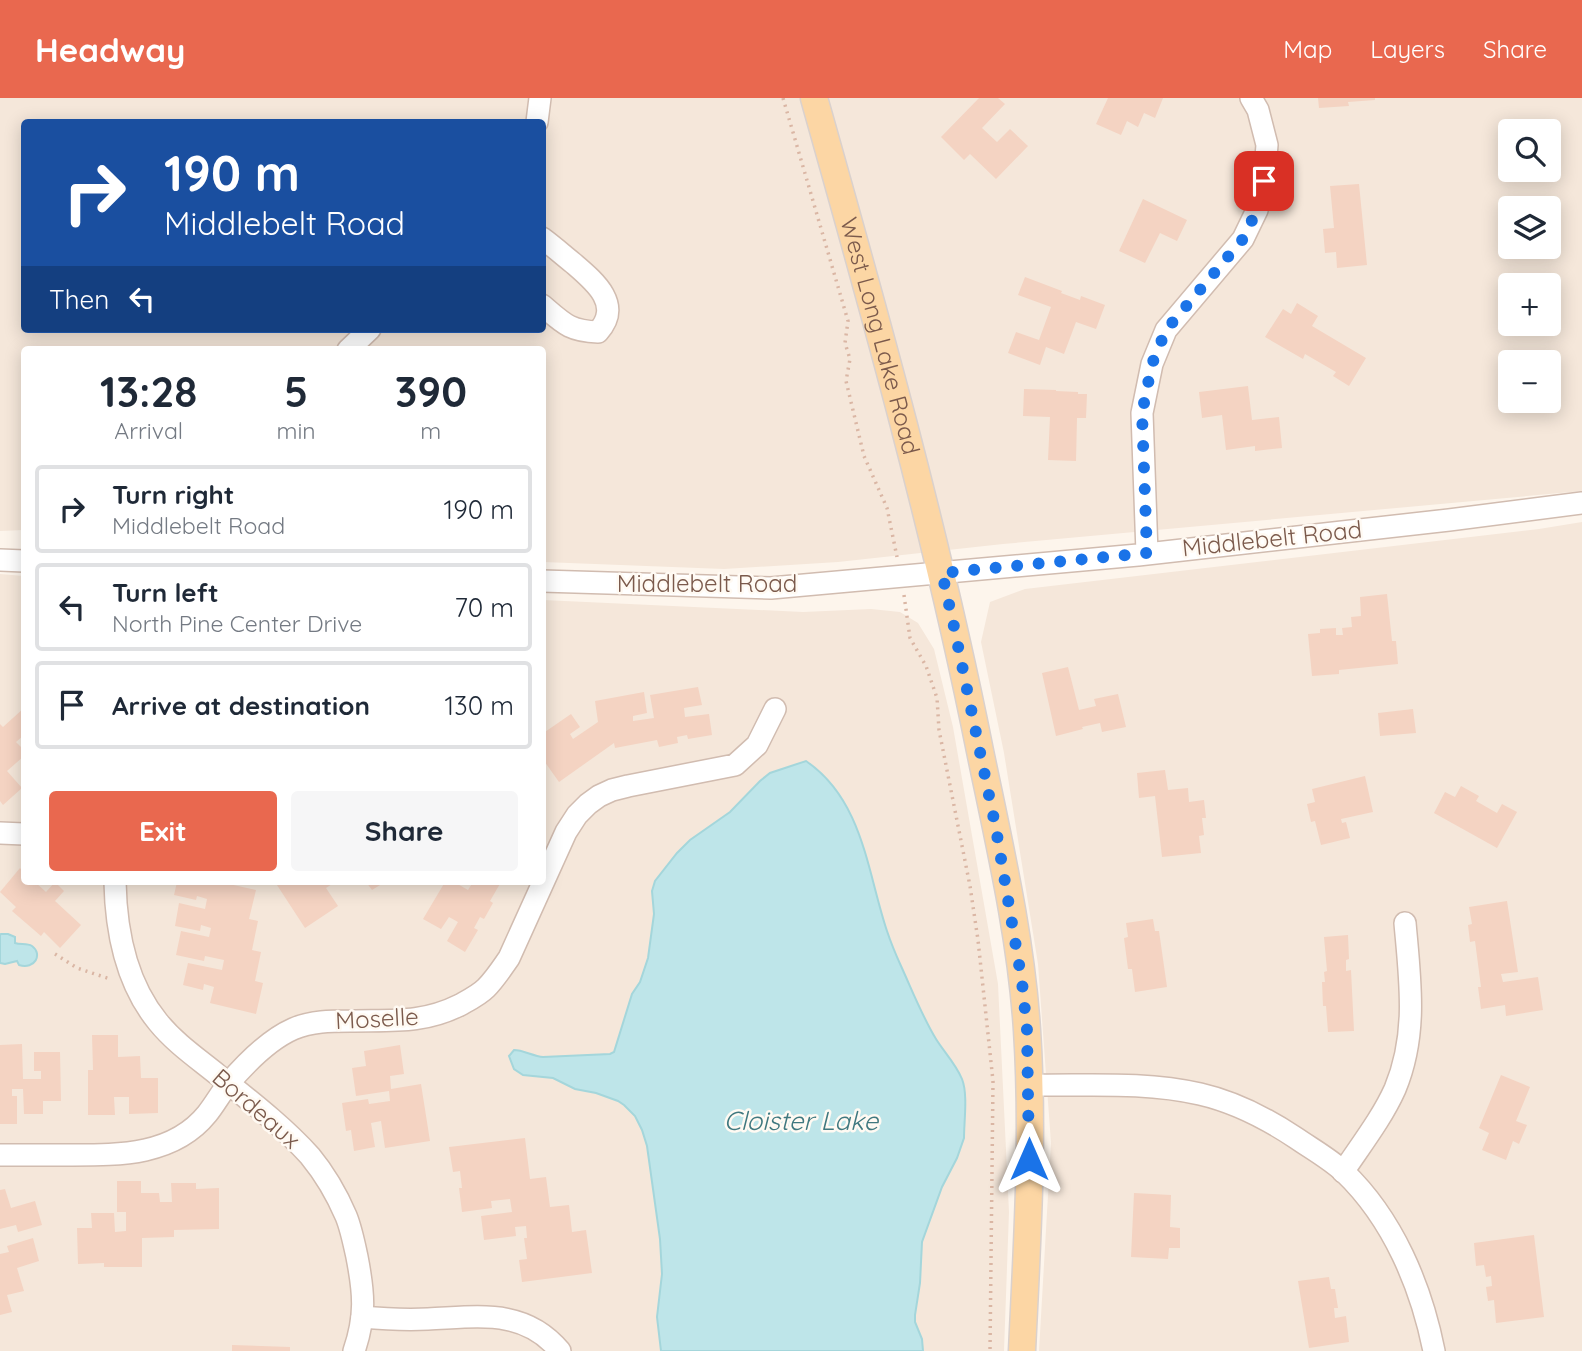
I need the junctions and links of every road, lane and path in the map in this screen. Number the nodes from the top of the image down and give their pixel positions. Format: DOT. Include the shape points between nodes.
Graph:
graph roads {
  1 [pos="540,98"];
  2 [pos="783,98"];
  3 [pos="814,98"];
  4 [pos="1251,98"];
  5 [pos="537,119"];
  6 [pos="546,241"];
  7 [pos="546,308"];
  8 [pos="366,333"];
  9 [pos="352,346"];
  10 [pos="1582,503"];
  11 [pos="1147,553"];
  12 [pos="0,560"];
  13 [pos="21,561"];
  14 [pos="942,573"];
  15 [pos="901,577"];
  16 [pos="546,581"];
  17 [pos="775,709"];
  18 [pos="0,833"];
  19 [pos="21,834"];
  20 [pos="546,876"];
  21 [pos="115,885"];
  22 [pos="542,885"];
  23 [pos="1405,923"];
  24 [pos="55,954"];
  25 [pos="120,978"];
  26 [pos="229,1084"];
  27 [pos="1029,1085"];
  28 [pos="0,1155"];
  29 [pos="1343,1172"];
  30 [pos="362,1317"];
  31 [pos="354,1351"];
  32 [pos="560,1351"];
  33 [pos="990,1351"];
  34 [pos="1022,1351"];
  35 [pos="1434,1351"];
  1 -- 5 [label="street"];
  2 -- 15 [label="path" via="848,321 846,381 864,456 887,508"];
  3 -- 14 [label="main road, West Long Lake Road"];
  4 -- 11 [label="street" via="1267,145 1257,210 1243,239 1166,330 1152,364 1142,413"];
  6 -- 7 [label="street" via="596,283 606,299 608,314 597,332 581,331"];
  8 -- 9 [label="street"];
  10 -- 11 [label="street, Middlebelt Road"];
  11 -- 14 [label="street, Middlebelt Road"];
  12 -- 13 [label="street"];
  14 -- 15 [label="street, Middlebelt Road"];
  14 -- 27 [label="main road, West Long Lake Road" via="1010,904 1022,982"];
  15 -- 16 [label="street, Middlebelt Road" via="771,588"];
  15 -- 33 [label="path" via="910,638 937,698 976,923 993,1081"];
  17 -- 20 [label="street, Moselle" via="757,745 735,765 628,786 588,804 566,832"];
  18 -- 19 [label="street"];
  21 -- 26 [label="street, Bordeaux" via="121,943 139,993 176,1042"];
  22 -- 26 [label="street, Moselle" via="509,958 471,999 433,1017 310,1023 261,1049"];
  23 -- 29 [label="street" via="1412,1009 1403,1066 1381,1114"];
  24 -- 25 [label="path" via="76,968"];
  26 -- 28 [label="street, Moselle" via="190,1131 160,1147 101,1155"];
  26 -- 30 [label="street, Bordeaux" via="312,1158 330,1186 353,1238 363,1292"];
  27 -- 29 [label="street" via="1157,1087 1202,1094 1254,1111"];
  27 -- 34 [label="main road, West Long Lake Road"];
  29 -- 35 [label="street" via="1377,1212 1403,1257 1417,1287"];
  30 -- 31 [label="street, Bordeaux"];
  30 -- 32 [label="street" via="501,1318 534,1328"];
}
